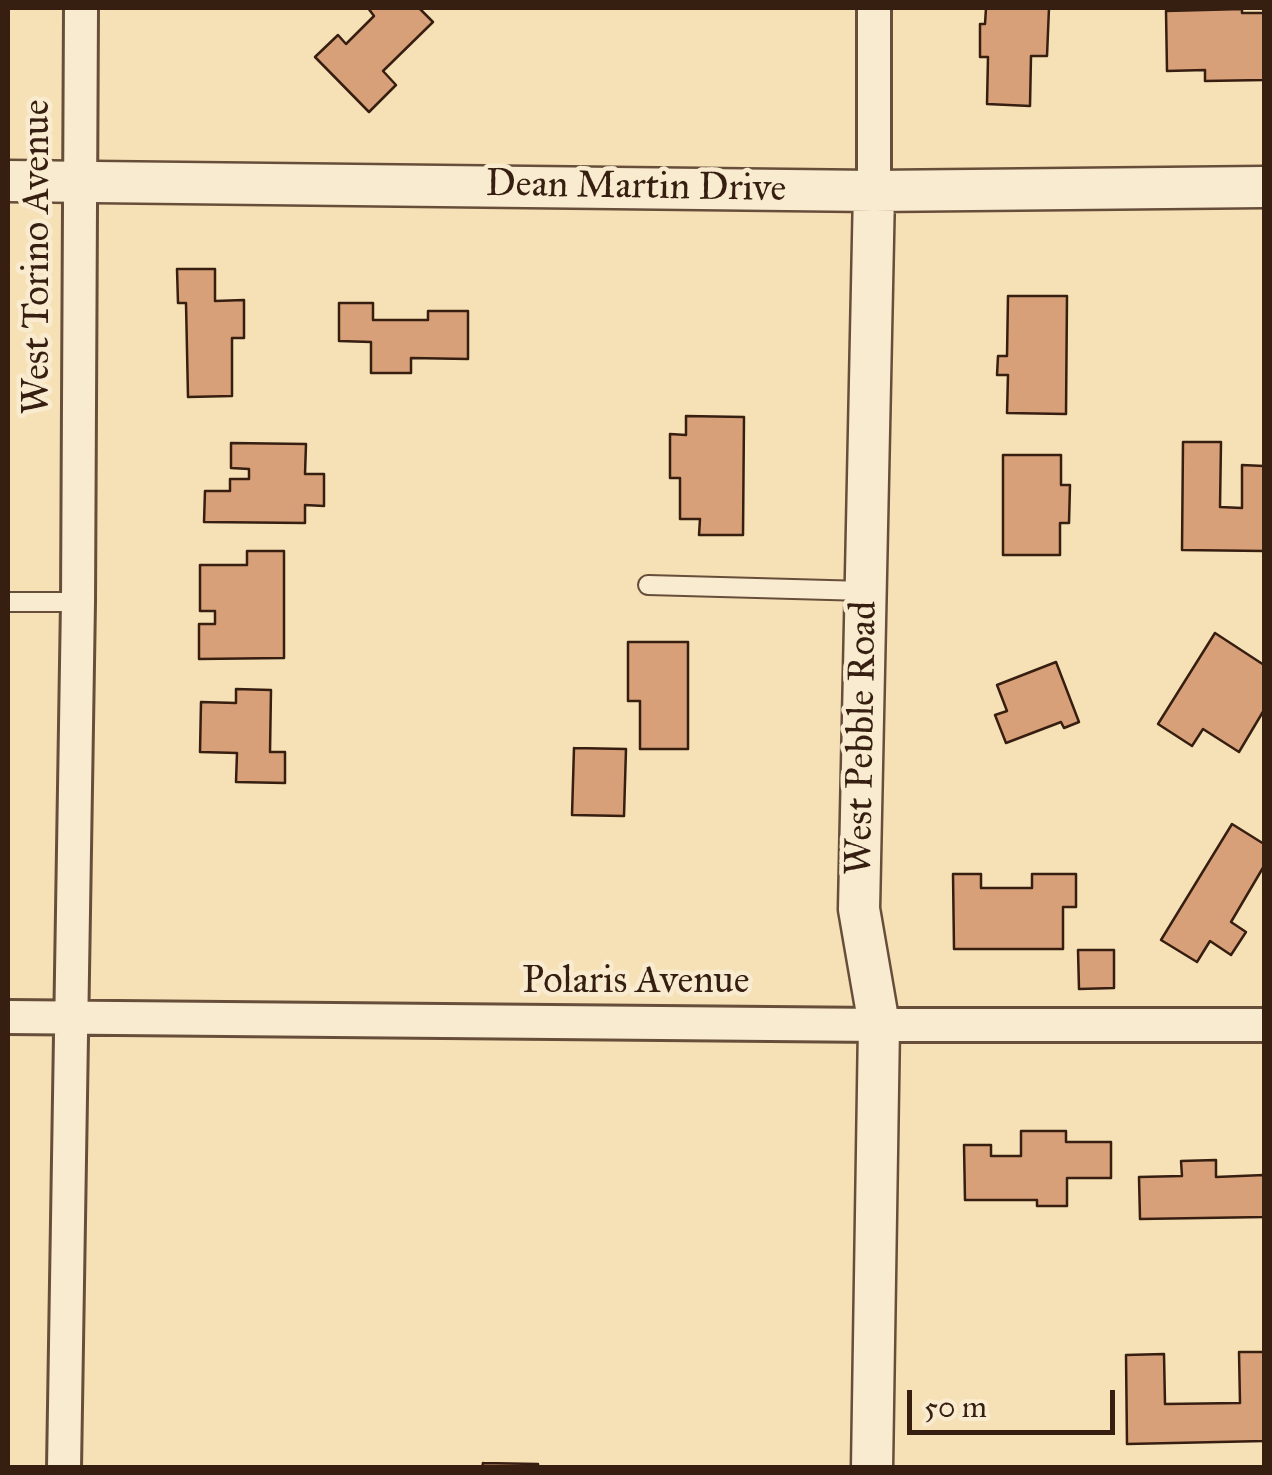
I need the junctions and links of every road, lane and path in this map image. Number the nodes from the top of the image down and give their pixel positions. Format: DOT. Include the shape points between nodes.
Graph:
graph roads {
  1 [pos="81,8"];
  2 [pos="874,8"];
  3 [pos="8,181"];
  4 [pos="79,182"];
  5 [pos="1264,187"];
  6 [pos="874,191"];
  7 [pos="648,586"];
  8 [pos="865,591"];
  9 [pos="8,602"];
  10 [pos="78,602"];
  11 [pos="8,1017"];
  12 [pos="71,1019"];
  13 [pos="879,1025"];
  14 [pos="1264,1025"];
  15 [pos="64,1468"];
  16 [pos="872,1468"];
  1 -- 4 [label="street, West Torino Avenue"];
  2 -- 6 [label="street, West Pebble Road"];
  3 -- 4 [label="street, Dean Martin Drive"];
  4 -- 6 [label="street, Dean Martin Drive"];
  4 -- 10 [label="street, West Torino Avenue"];
  5 -- 6 [label="street, Dean Martin Drive"];
  6 -- 8 [label="street, West Pebble Road"];
  7 -- 8 [label="lane"];
  8 -- 13 [label="street, West Pebble Road" via="859,909"];
  9 -- 10 [label="lane"];
  10 -- 12 [label="street, West Torino Avenue"];
  11 -- 12 [label="street, Polaris Avenue"];
  12 -- 13 [label="street, Polaris Avenue"];
  12 -- 15 [label="street, West Torino Avenue"];
  13 -- 14 [label="street, Polaris Avenue"];
  13 -- 16 [label="street, West Pebble Road"];
}
